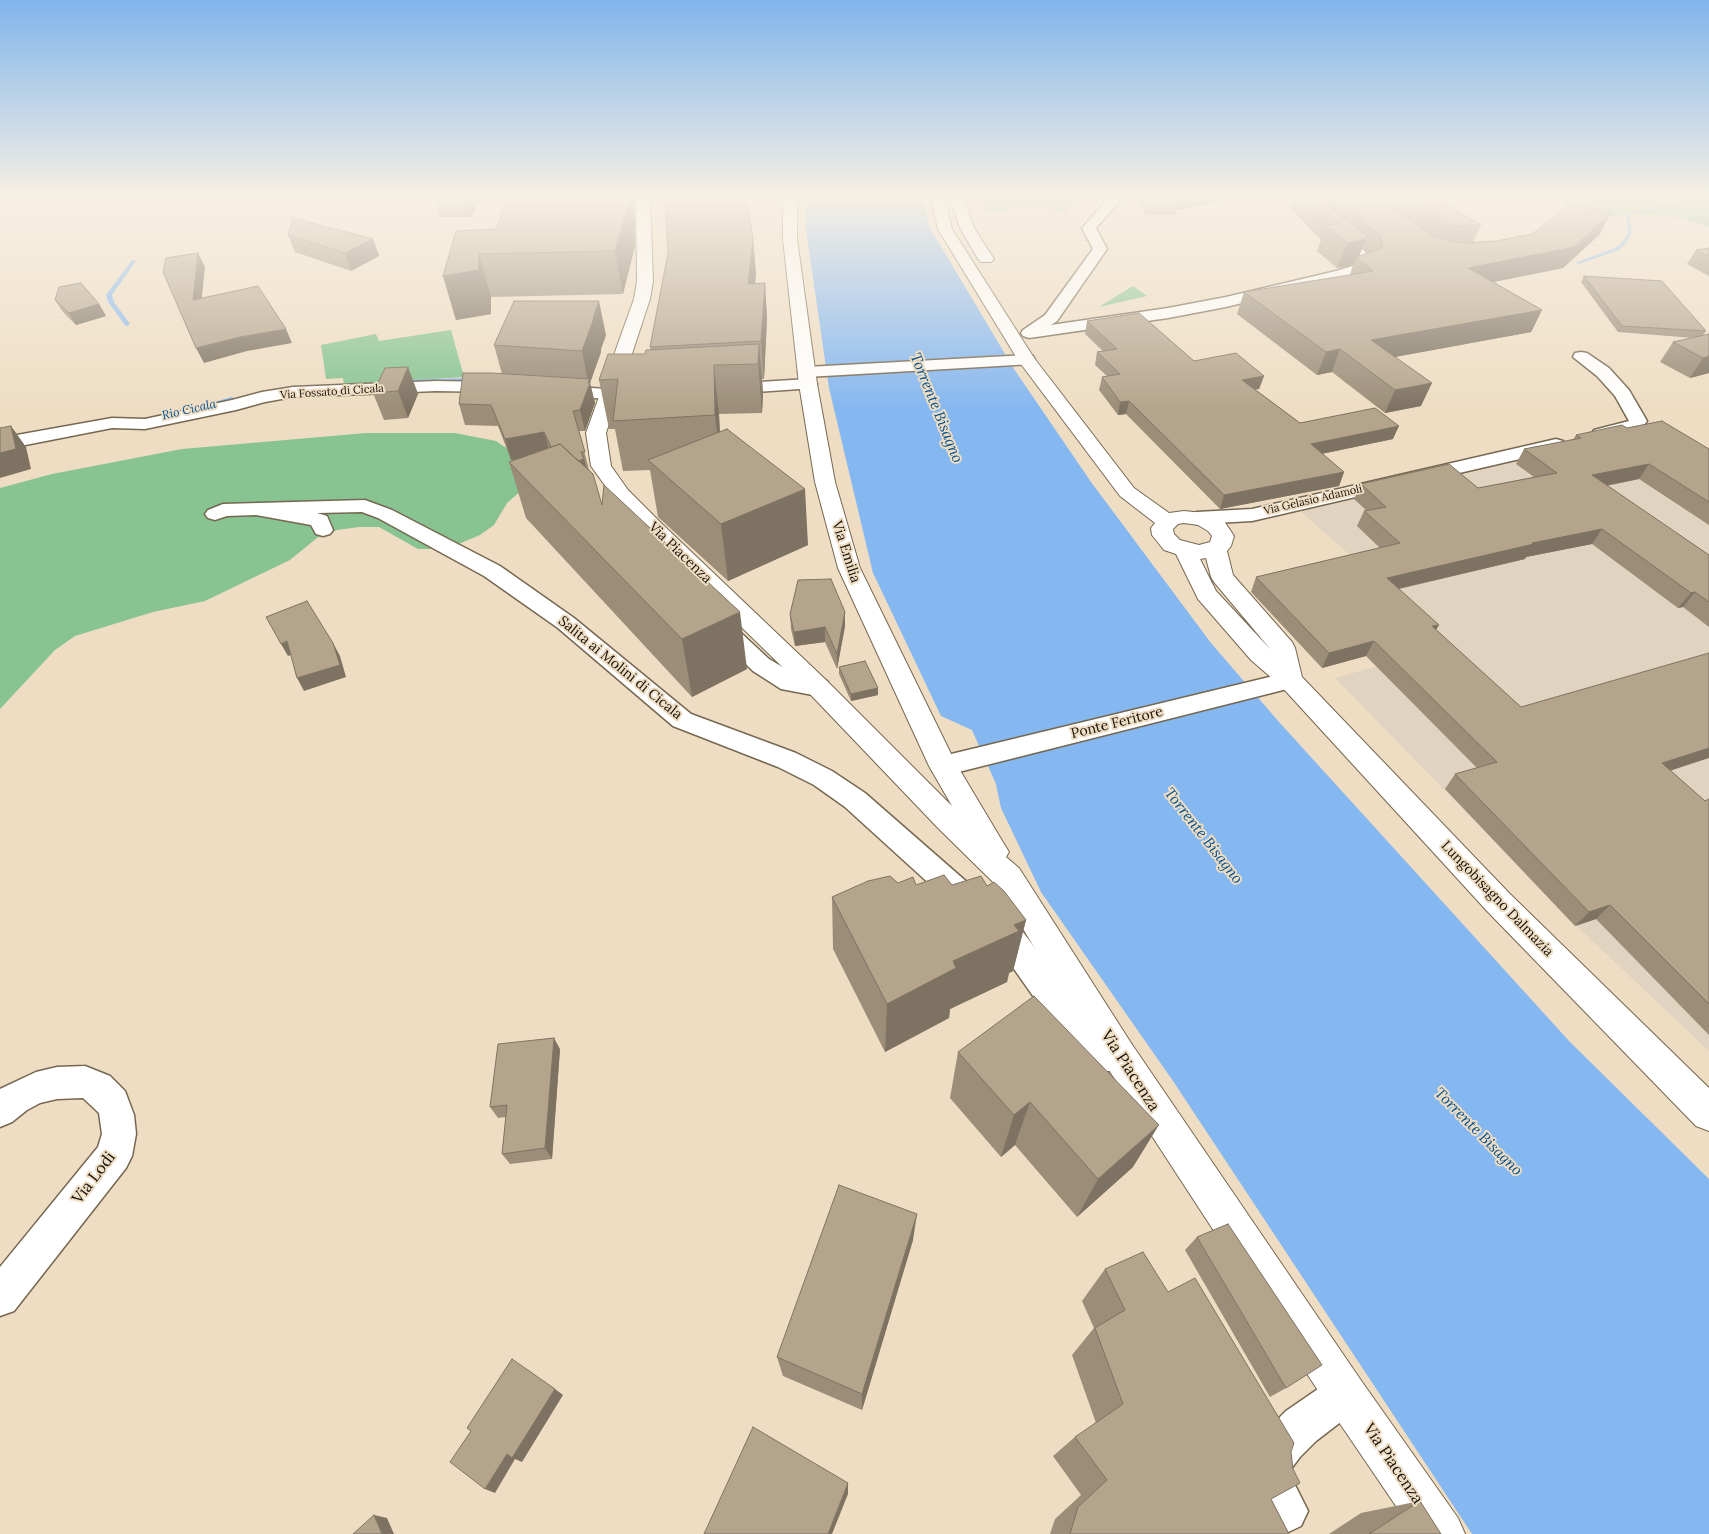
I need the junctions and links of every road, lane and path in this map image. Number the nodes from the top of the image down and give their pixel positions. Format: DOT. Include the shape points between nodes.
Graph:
graph roads {
  1 [pos="645,267"];
  2 [pos="795,267"];
  3 [pos="967,267"];
  4 [pos="1088,267"];
  5 [pos="1364,267"];
  6 [pos="1025,324"];
  7 [pos="1581,358"];
  8 [pos="1020,360"];
  9 [pos="814,376"];
  10 [pos="510,388"];
  11 [pos="714,389"];
  12 [pos="538,390"];
  13 [pos="657,392"];
  14 [pos="609,394"];
  15 [pos="0,444"];
  16 [pos="262,509"];
  17 [pos="214,514"];
  18 [pos="1252,515"];
  19 [pos="1183,519"];
  20 [pos="323,530"];
  21 [pos="1219,545"];
  22 [pos="1185,550"];
  23 [pos="704,610"];
  24 [pos="1290,680"];
  25 [pos="818,687"];
  26 [pos="896,766"];
  27 [pos="943,766"];
  28 [pos="1008,877"];
  29 [pos="1119,1055"];
  30 [pos="0,1110"];
  31 [pos="1709,1113"];
  32 [pos="0,1297"];
  33 [pos="1345,1394"];
  34 [pos="1286,1511"];
  35 [pos="1442,1534"];
  1 -- 14 [label="main road, Via Piacenza" via="642,299"];
  2 -- 9 [label="main road, Via Emilia"];
  3 -- 8 [label="main road"];
  4 -- 6 [label="street" via="1051,318"];
  5 -- 6 [label="street" via="1226,302"];
  6 -- 19 [label="main road" via="1096,428 1132,474"];
  7 -- 18 [label="street, Via Gelasio Adamoli" via="1603,372 1623,394 1638,421 1634,427"];
  8 -- 9 [label="street"];
  8 -- 19 [label="main road" via="1127,492"];
  9 -- 11 [label="street"];
  9 -- 27 [label="main road, Via Emilia" via="825,482 849,568"];
  10 -- 15 [label="street, Via Fossato di Cicala" via="473,385 293,392 145,424 112,423"];
  12 -- 14 [label="street"];
  13 -- 14 [label="street"];
  14 -- 25 [label="main road, Via Piacenza" via="596,433 601,466 621,494 653,528"];
  16 -- 17 [label="street, Salita ai Molini di Cicala" via="224,510"];
  16 -- 20 [label="street, Salita ai Molini di Cicala" via="264,512 320,520"];
  16 -- 29 [label="street, Salita ai Molini di Cicala" via="366,506 384,514 500,576 566,623 682,720 787,760 824,778 855,800 1006,933 1083,1039 1101,1056"];
  18 -- 19 [label="street, Via Gelasio Adamoli"];
  18 -- 21 [label="street, Via Gelasio Adamoli" via="1237,525"];
  19 -- 21 [label="main road" via="1216,526 1222,532"];
  19 -- 22 [label="main road" via="1162,528 1166,540"];
  21 -- 22 [label="main road" via="1199,552"];
  21 -- 24 [label="main road" via="1222,577 1283,648"];
  22 -- 24 [label="main road" via="1206,594 1260,654"];
  23 -- 25 [label="street" via="761,665 790,683"];
  24 -- 27 [label="street, Ponte Feritore"];
  24 -- 31 [label="main road, Lungobisagno Dalmazia" via="1498,902"];
  25 -- 26 [label="main road, Via Piacenza"];
  26 -- 27 [label="main road"];
  26 -- 28 [label="main road, Via Piacenza"];
  27 -- 28 [label="main road, Via Emilia"];
  28 -- 29 [label="main road, Via Piacenza"];
  29 -- 33 [label="main road, Via Piacenza"];
  30 -- 32 [label="street, Via Lodi" via="36,1088 85,1082 98,1088 113,1104 119,1134 114,1156"];
  33 -- 34 [label="street" via="1301,1426 1276,1455 1270,1470 1270,1484"];
  33 -- 35 [label="main road, Via Piacenza"];
}
